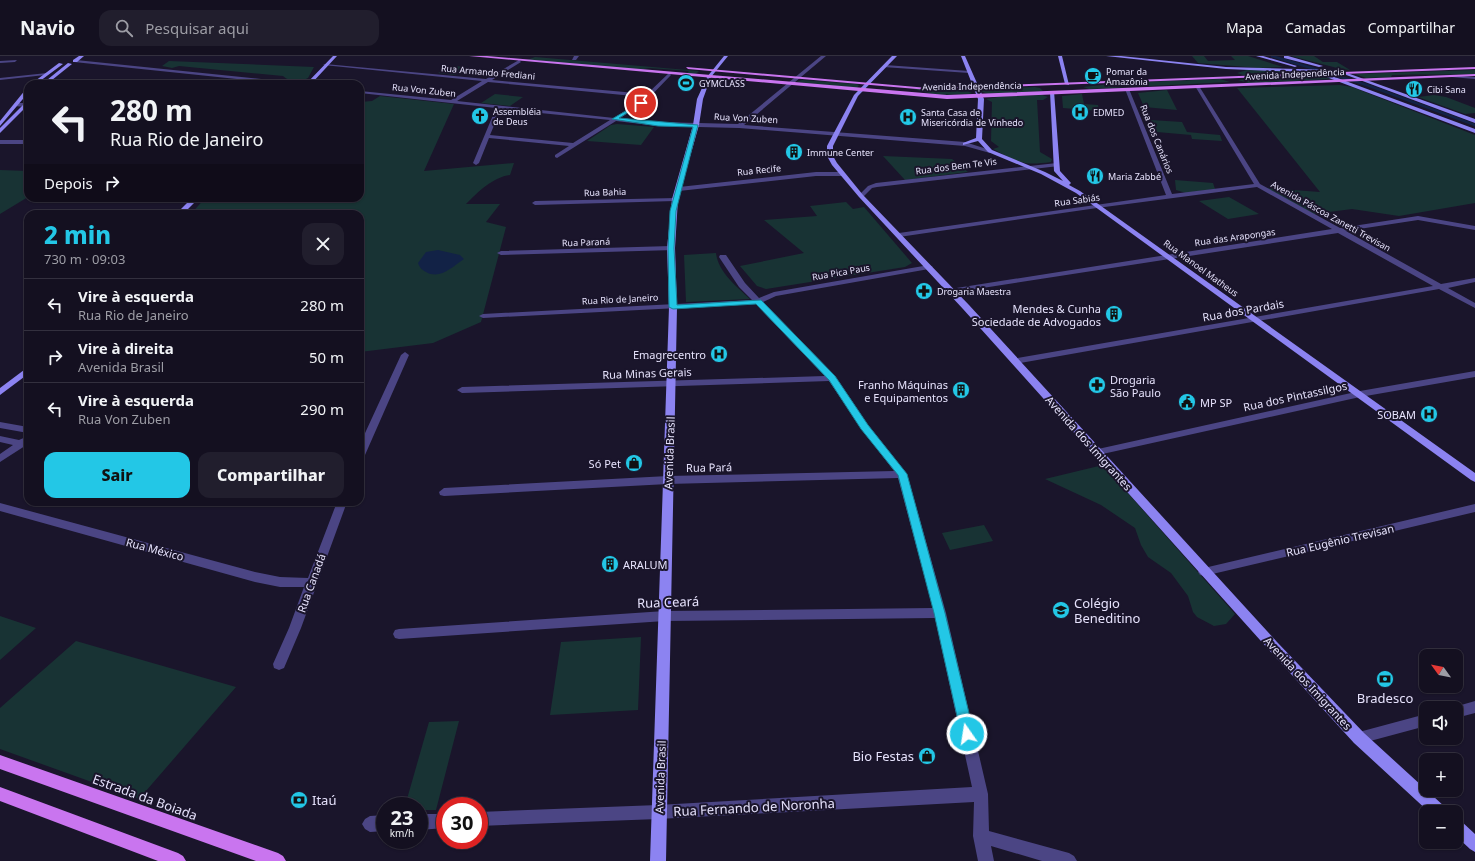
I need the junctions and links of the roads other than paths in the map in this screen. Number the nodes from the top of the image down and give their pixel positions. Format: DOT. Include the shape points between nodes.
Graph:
graph roads {
  1 [pos="82,56"];
  2 [pos="335,56"];
  3 [pos="471,56"];
  4 [pos="514,56"];
  5 [pos="530,56"];
  6 [pos="726,56"];
  7 [pos="824,56"];
  8 [pos="894,56"];
  9 [pos="963,56"];
  10 [pos="1060,56"];
  11 [pos="1108,56"];
  12 [pos="1258,56"];
  13 [pos="1282,56"];
  14 [pos="1287,57"];
  15 [pos="520,58"];
  16 [pos="566,58"];
  17 [pos="577,58"];
  18 [pos="501,59"];
  19 [pos="15,61"];
  20 [pos="73,61"];
  21 [pos="528,61"];
  22 [pos="0,62"];
  23 [pos="63,63"];
  24 [pos="1286,64"];
  25 [pos="325,65"];
  26 [pos="885,66"];
  27 [pos="679,68"];
  28 [pos="1226,68"];
  29 [pos="699,69"];
  30 [pos="1474,69"];
  31 [pos="1303,70"];
  32 [pos="969,72"];
  33 [pos="1311,72"];
  34 [pos="1342,72"];
  35 [pos="45,74"];
  36 [pos="669,74"];
  37 [pos="711,74"];
  38 [pos="1322,74"];
  39 [pos="1475,76"];
  40 [pos="18,77"];
  41 [pos="1233,77"];
  42 [pos="0,78"];
  43 [pos="40,78"];
  44 [pos="796,78"];
  45 [pos="255,79"];
  46 [pos="1364,79"];
  47 [pos="38,80"];
  48 [pos="49,80"];
  49 [pos="231,80"];
  50 [pos="264,80"];
  51 [pos="312,80"];
  52 [pos="489,80"];
  53 [pos="1342,80"];
  54 [pos="1117,82"];
  55 [pos="788,84"];
  56 [pos="867,84"];
  57 [pos="1067,84"];
  58 [pos="1248,84"];
  59 [pos="1041,85"];
  60 [pos="1197,86"];
  61 [pos="974,87"];
  62 [pos="1126,89"];
  63 [pos="860,90"];
  64 [pos="1091,90"];
  65 [pos="364,92"];
  66 [pos="1052,92"];
  67 [pos="24,95"];
  68 [pos="649,96"];
  69 [pos="980,96"];
  70 [pos="452,102"];
  71 [pos="24,104"];
  72 [pos="15,105"];
  73 [pos="24,107"];
  74 [pos="500,107"];
  75 [pos="615,119"];
  76 [pos="1475,121"];
  77 [pos="0,124"];
  78 [pos="696,125"];
  79 [pos="739,126"];
  80 [pos="0,131"];
  81 [pos="1475,131"];
  82 [pos="836,133"];
  83 [pos="487,136"];
  84 [pos="979,139"];
  85 [pos="0,142"];
  86 [pos="24,142"];
  87 [pos="965,144"];
  88 [pos="575,145"];
  89 [pos="990,151"];
  90 [pos="558,156"];
  91 [pos="476,163"];
  92 [pos="1057,165"];
  93 [pos="1027,167"];
  94 [pos="842,174"];
  95 [pos="1258,185"];
  96 [pos="678,189"];
  97 [pos="1078,192"];
  98 [pos="861,196"];
  99 [pos="1170,196"];
  100 [pos="675,199"];
  101 [pos="192,202"];
  102 [pos="535,203"];
  103 [pos="1097,206"];
  104 [pos="184,210"];
  105 [pos="1475,228"];
  106 [pos="1338,231"];
  107 [pos="900,235"];
  108 [pos="671,248"];
  109 [pos="501,253"];
  110 [pos="1168,256"];
  111 [pos="722,257"];
  112 [pos="929,267"];
  113 [pos="1475,280"];
  114 [pos="1440,286"];
  115 [pos="950,291"];
  116 [pos="758,302"];
  117 [pos="1475,306"];
  118 [pos="673,307"];
  119 [pos="483,316"];
  120 [pos="1255,318"];
  121 [pos="405,355"];
  122 [pos="1015,361"];
  123 [pos="24,373"];
  124 [pos="1475,374"];
  125 [pos="832,378"];
  126 [pos="671,384"];
  127 [pos="462,390"];
  128 [pos="0,392"];
  129 [pos="1360,394"];
  130 [pos="0,425"];
  131 [pos="24,429"];
  132 [pos="0,438"];
  133 [pos="364,440"];
  134 [pos="24,442"];
  135 [pos="4,451"];
  136 [pos="1098,452"];
  137 [pos="0,459"];
  138 [pos="902,474"];
  139 [pos="1475,478"];
  140 [pos="668,480"];
  141 [pos="444,492"];
  142 [pos="340,506"];
  143 [pos="0,507"];
  144 [pos="1475,508"];
  145 [pos="1204,572"];
  146 [pos="311,583"];
  147 [pos="940,613"];
  148 [pos="665,616"];
  149 [pos="399,634"];
  150 [pos="278,664"];
  151 [pos="1475,707"];
  152 [pos="1463,710"];
  153 [pos="1419,722"];
  154 [pos="1359,738"];
  155 [pos="0,762"];
  156 [pos="0,794"];
  157 [pos="981,794"];
  158 [pos="1432,805"];
  159 [pos="658,812"];
  160 [pos="488,819"];
  161 [pos="1463,833"];
  162 [pos="982,836"];
  163 [pos="1475,844"];
  164 [pos="178,861"];
  165 [pos="278,861"];
  166 [pos="658,861"];
  167 [pos="986,861"];
  168 [pos="1069,861"];
  1 -- 20 [label="main road"];
  2 -- 25 [label="main road"];
  3 -- 18 [label="main road, Avenida Independência"];
  4 -- 18 [label="main road"];
  5 -- 21 [label="main road" via="524,59"];
  6 -- 37 [label="main road, Avenida Brasil"];
  7 -- 44 [label="street"];
  8 -- 26 [label="main road, Avenida dos Imigrantes"];
  9 -- 32 [label="main road"];
  10 -- 57 [label="main road"];
  11 -- 28 [label="main road"];
  12 -- 24 [label="main road"];
  13 -- 14 [label="main road"];
  14 -- 34 [label="main road"];
  15 -- 18 [label="main road, Avenida Independência"];
  15 -- 21 [label="main road, Avenida Independência"];
  15 -- 52 [label="street"];
  16 -- 17 [label="main road"];
  19 -- 22 [label="street"];
  20 -- 23 [label="main road"];
  20 -- 23 [label="main road"];
  20 -- 45 [label="street"];
  20 -- 48 [label="main road"];
  20 -- 49 [label="street"];
  21 -- 36 [label="main road, Avenida Independência"];
  23 -- 35 [label="main road"];
  24 -- 31 [label="main road"];
  24 -- 33 [label="main road"];
  25 -- 51 [label="main road"];
  25 -- 52 [label="street, Rua Armando Frediani"];
  26 -- 32 [label="street"];
  26 -- 56 [label="main road, Avenida dos Imigrantes"];
  27 -- 29 [label="main road, Avenida Independência"];
  28 -- 31 [label="main road"];
  28 -- 41 [label="main road"];
  29 -- 37 [label="main road"];
  29 -- 37 [label="main road, Avenida Independência"];
  30 -- 34 [label="main road, Avenida Independência"];
  31 -- 33 [label="main road"];
  32 -- 61 [label="main road"];
  33 -- 34 [label="main road"];
  33 -- 38 [label="main road, Avenida Independência"];
  33 -- 41 [label="main road, Avenida Independência"];
  34 -- 38 [label="main road, Avenida Independência"];
  34 -- 46 [label="main road"];
  35 -- 40 [label="street"];
  35 -- 43 [label="main road"];
  36 -- 37 [label="main road, Avenida Independência"];
  36 -- 68 [label="street"];
  37 -- 44 [label="main road, Avenida Independência"];
  37 -- 55 [label="main road, Avenida Independência"];
  37 -- 78 [label="main road, Avenida Brasil" via="700,99"];
  38 -- 53 [label="main road"];
  39 -- 46 [label="main road, Avenida Independência"];
  40 -- 42 [label="street"];
  40 -- 43 [label="street"];
  41 -- 54 [label="main road, Avenida Independência"];
  41 -- 58 [label="main road" via="1235,81"];
  43 -- 47 [label="main road"];
  44 -- 55 [label="street"];
  44 -- 56 [label="main road, Avenida Independência"];
  45 -- 50 [label="street"];
  46 -- 53 [label="main road, Avenida Independência"];
  46 -- 76 [label="main road"];
  52 -- 68 [label="street, Rua Armando Frediani"];
  52 -- 70 [label="street"];
  53 -- 58 [label="main road, Avenida Independência"];
  53 -- 81 [label="main road"];
  54 -- 57 [label="main road, Avenida Independência"];
  54 -- 64 [label="main road" via="1081,86"];
  55 -- 63 [label="main road, Avenida Independência"];
  55 -- 79 [label="street"];
  56 -- 61 [label="main road, Avenida Independência" via="928,89"];
  56 -- 63 [label="main road, Avenida dos Imigrantes"];
  57 -- 59 [label="main road, Avenida Independência"];
  57 -- 66 [label="main road"];
  58 -- 60 [label="main road, Avenida Independência"];
  59 -- 61 [label="main road, Avenida Independência"];
  59 -- 66 [label="main road"];
  60 -- 62 [label="main road, Avenida Independência"];
  60 -- 95 [label="street, Avenida Páscoa Zanetti Trevisan"];
  61 -- 69 [label="main road"];
  62 -- 64 [label="main road, Avenida Independência"];
  62 -- 99 [label="street, Rua dos Canários"];
  63 -- 69 [label="main road, Avenida Independência" via="925,96"];
  63 -- 82 [label="main road, Avenida dos Imigrantes"];
  64 -- 66 [label="main road, Avenida Independência"];
  65 -- 70 [label="street, Rua Von Zuben"];
  66 -- 69 [label="main road, Avenida Independência"];
  66 -- 92 [label="main road"];
  67 -- 72 [label="main road"];
  68 -- 75 [label="street"];
  69 -- 84 [label="main road"];
  70 -- 74 [label="street, Rua Von Zuben"];
  71 -- 72 [label="street"];
  72 -- 77 [label="main road"];
  73 -- 80 [label="main road"];
  74 -- 75 [label="street, Rua Von Zuben"];
  74 -- 83 [label="street"];
  75 -- 78 [label="street, Rua Von Zuben"];
  75 -- 88 [label="street"];
  78 -- 79 [label="street, Rua Von Zuben"];
  78 -- 96 [label="main road, Avenida Brasil"];
  79 -- 82 [label="street, Rua Von Zuben"];
  82 -- 87 [label="street, Rua Von Zuben"];
  82 -- 94 [label="main road, Avenida dos Imigrantes" via="830,146 830,156"];
  83 -- 88 [label="street"];
  83 -- 91 [label="street"];
  84 -- 87 [label="main road, Rua Von Zuben"];
  84 -- 89 [label="main road, Rua Manoel Matheus"];
  85 -- 86 [label="street"];
  87 -- 89 [label="street, Rua Von Zuben"];
  88 -- 90 [label="street"];
  89 -- 93 [label="main road, Rua Manoel Matheus"];
  92 -- 93 [label="street, Rua dos Bem Te Vis"];
  92 -- 97 [label="main road" via="1061,177"];
  93 -- 97 [label="main road, Rua Manoel Matheus"];
  93 -- 98 [label="street, Rua dos Bem Te Vis" via="876,185"];
  94 -- 96 [label="street, Rua Recife" via="816,174"];
  94 -- 98 [label="main road, Avenida dos Imigrantes"];
  95 -- 99 [label="street, Rua Sabiás"];
  95 -- 106 [label="street, Avenida Páscoa Zanetti Trevisan"];
  96 -- 100 [label="main road, Avenida Brasil"];
  97 -- 103 [label="main road, Rua Manoel Matheus"];
  98 -- 107 [label="main road, Avenida dos Imigrantes"];
  99 -- 103 [label="street, Rua Sabiás"];
  100 -- 102 [label="street, Rua Bahia"];
  100 -- 108 [label="main road, Avenida Brasil"];
  101 -- 104 [label="main road"];
  103 -- 107 [label="street, Rua Sabiás"];
  103 -- 110 [label="main road, Rua Manoel Matheus"];
  105 -- 106 [label="street, Rua das Arapongas" via="1418,218"];
  106 -- 110 [label="street, Rua das Arapongas"];
  106 -- 114 [label="street, Avenida Páscoa Zanetti Trevisan"];
  107 -- 112 [label="main road, Avenida dos Imigrantes"];
  108 -- 109 [label="street, Rua Paraná"];
  108 -- 118 [label="main road, Avenida Brasil"];
  110 -- 115 [label="street, Rua das Arapongas"];
  110 -- 120 [label="main road, Rua Manoel Matheus"];
  111 -- 116 [label="street"];
  112 -- 115 [label="main road, Avenida dos Imigrantes"];
  112 -- 116 [label="street, Rua Pica Paus" via="774,294"];
  113 -- 114 [label="street, Rua dos Pardais"];
  114 -- 117 [label="street, Avenida Páscoa Zanetti Trevisan"];
  114 -- 120 [label="street, Rua dos Pardais"];
  115 -- 122 [label="main road, Avenida dos Imigrantes"];
  116 -- 118 [label="street, Rua Rio de Janeiro"];
  116 -- 125 [label="street"];
  118 -- 119 [label="street, Rua Rio de Janeiro"];
  118 -- 126 [label="main road, Avenida Brasil"];
  120 -- 122 [label="street, Rua dos Pardais"];
  120 -- 129 [label="main road, Rua Manoel Matheus"];
  121 -- 133 [label="street"];
  122 -- 136 [label="main road, Avenida dos Imigrantes"];
  123 -- 128 [label="main road"];
  124 -- 129 [label="street, Rua dos Pintassilgos"];
  125 -- 126 [label="street, Rua Minas Gerais"];
  125 -- 138 [label="street" via="864,427"];
  126 -- 127 [label="street, Rua Minas Gerais"];
  126 -- 140 [label="main road, Avenida Brasil"];
  129 -- 136 [label="street, Rua dos Pintassilgos"];
  129 -- 139 [label="main road, Rua Manoel Matheus"];
  130 -- 131 [label="street"];
  132 -- 134 [label="street"];
  134 -- 135 [label="street"];
  135 -- 137 [label="street"];
  136 -- 145 [label="main road, Avenida dos Imigrantes"];
  138 -- 140 [label="street, Rua Pará"];
  138 -- 147 [label="street"];
  140 -- 141 [label="street, Rua Pará"];
  140 -- 148 [label="main road, Avenida Brasil"];
  142 -- 146 [label="street, Rua Canadá"];
  143 -- 146 [label="street, Rua México" via="255,577 280,582"];
  144 -- 145 [label="street, Rua Eugênio Trevisan"];
  145 -- 154 [label="main road, Avenida dos Imigrantes"];
  146 -- 150 [label="street, Rua Canadá" via="295,628"];
  147 -- 148 [label="street, Rua Ceará"];
  147 -- 157 [label="street"];
  148 -- 149 [label="street, Rua Ceará"];
  148 -- 159 [label="main road, Avenida Brasil"];
  151 -- 152 [label="street"];
  153 -- 154 [label="street"];
  154 -- 158 [label="main road, Avenida dos Imigrantes"];
  155 -- 165 [label="main road, Estrada da Boiada"];
  156 -- 164 [label="main road"];
  157 -- 159 [label="street, Rua Fernando de Noronha"];
  157 -- 162 [label="street"];
  159 -- 160 [label="street, Rua Fernando de Noronha"];
  159 -- 166 [label="main road, Avenida Brasil"];
  161 -- 163 [label="main road"];
  162 -- 167 [label="street"];
  162 -- 168 [label="street"];
}
